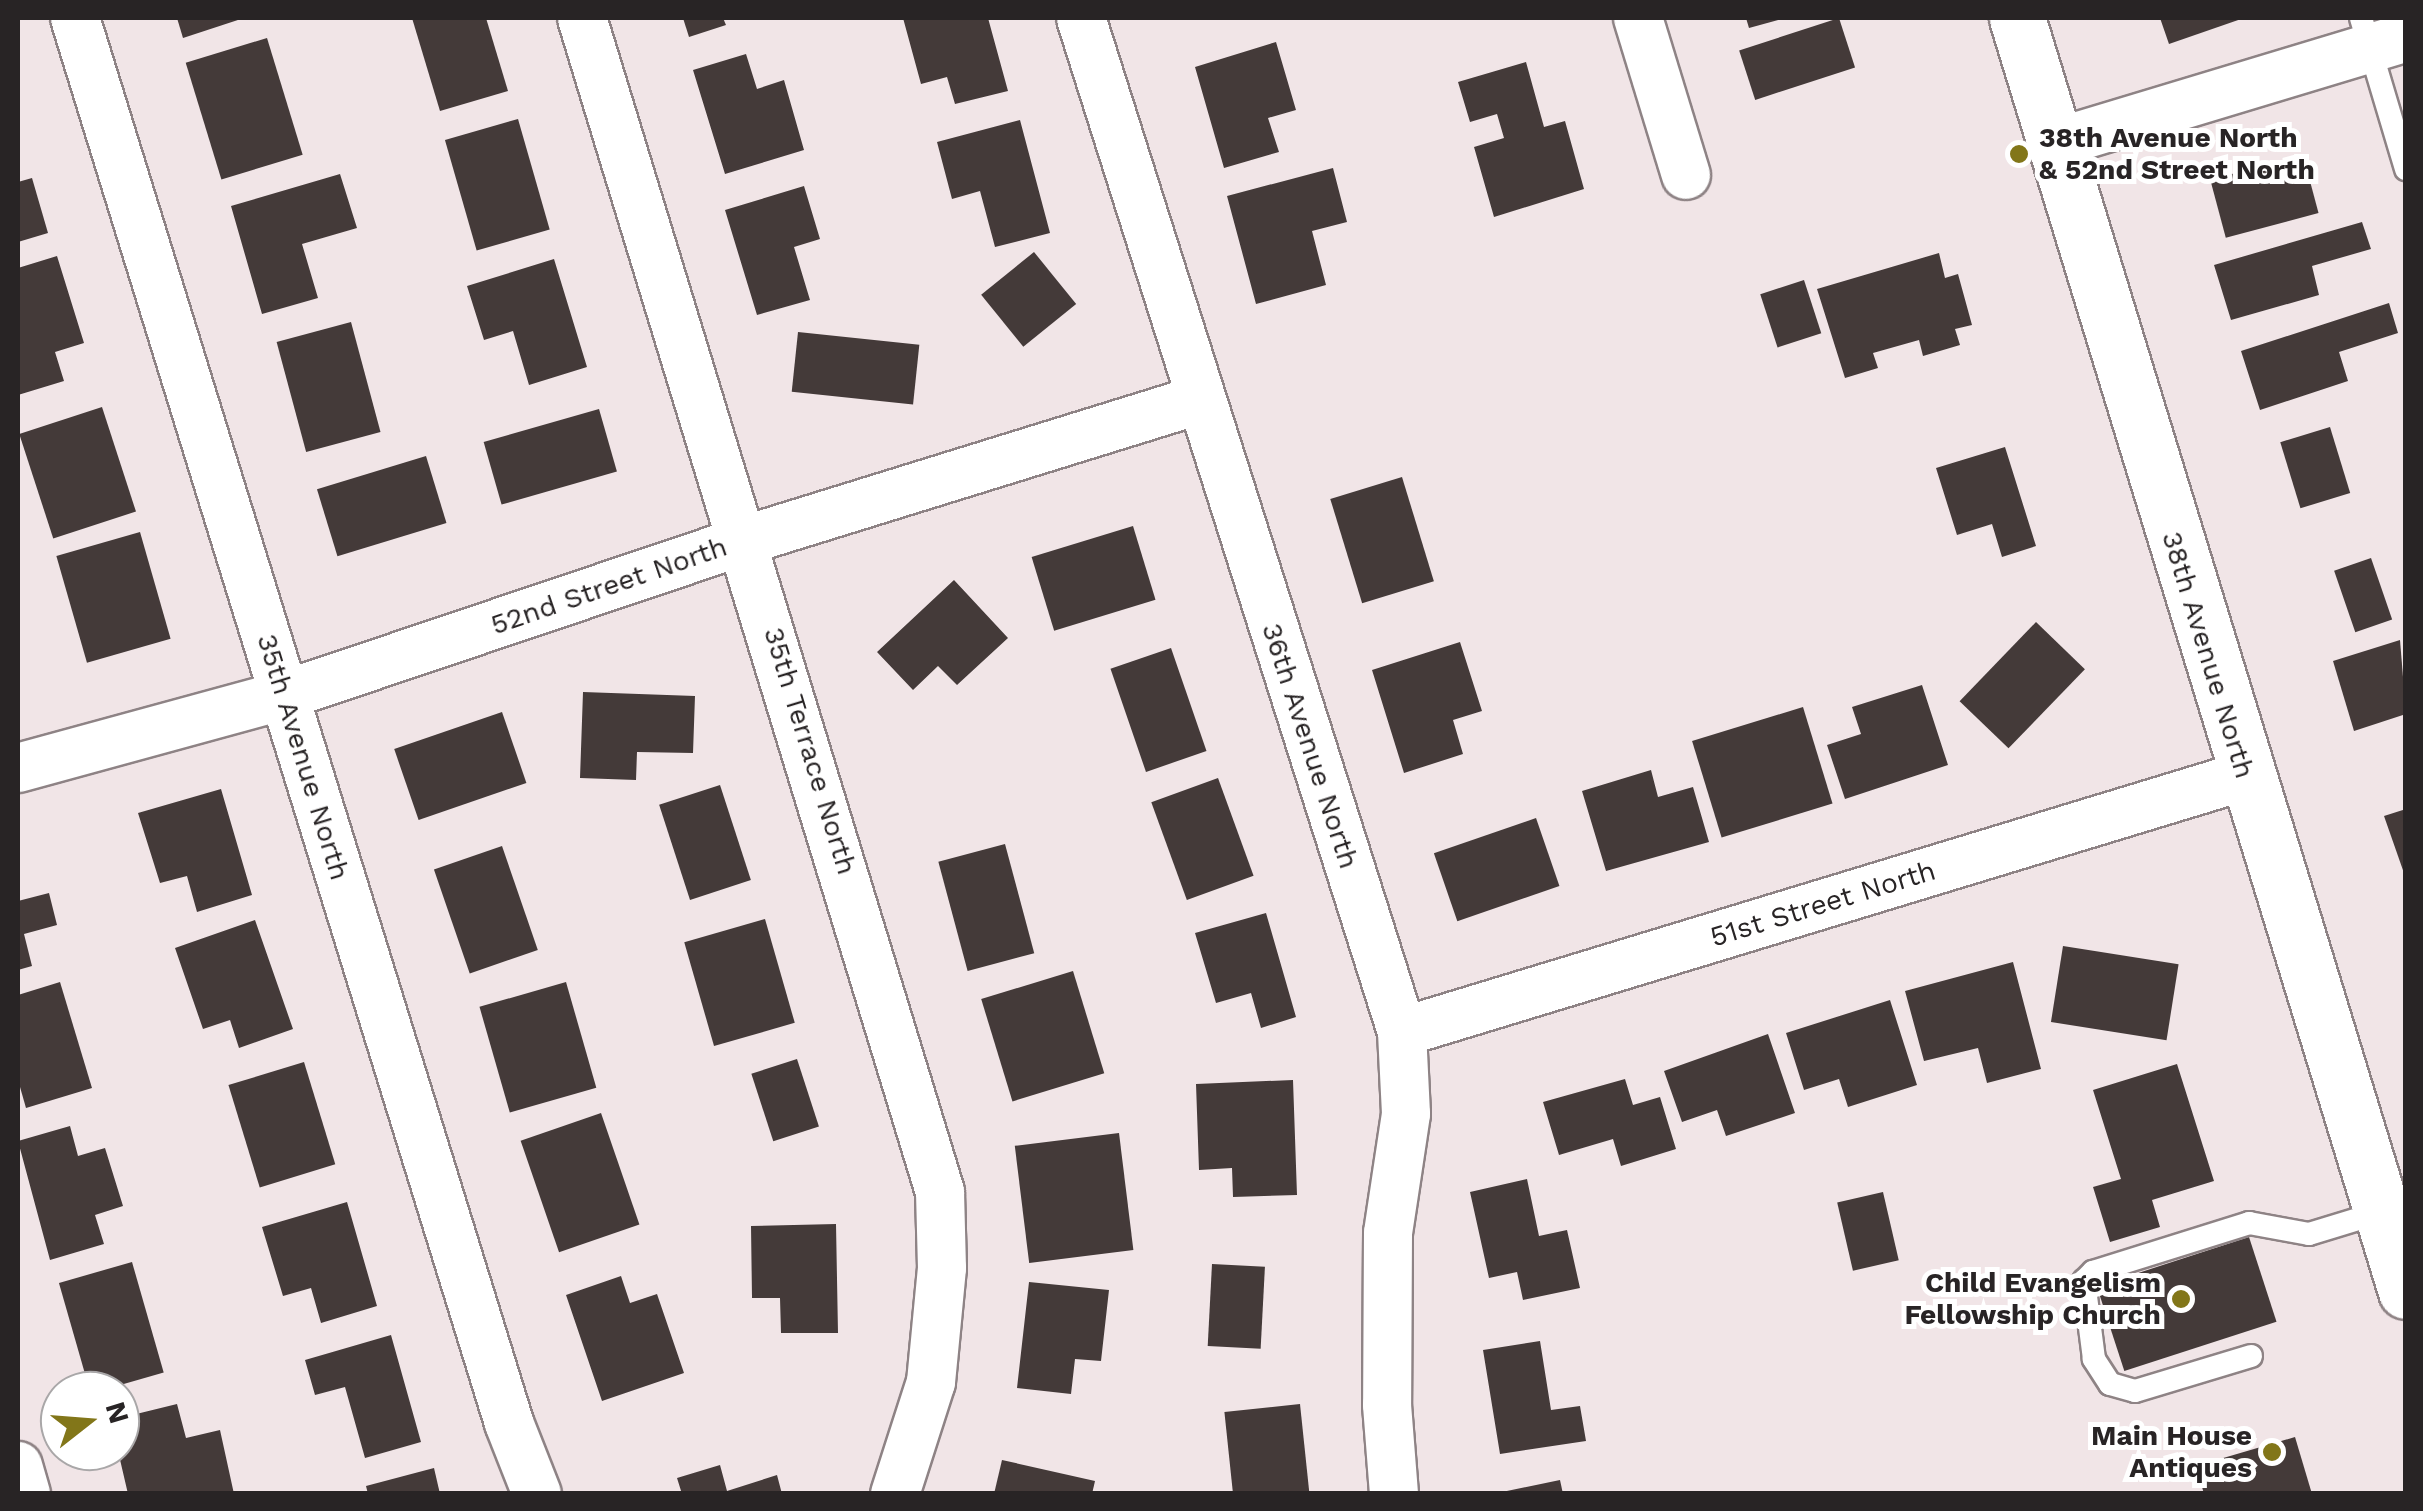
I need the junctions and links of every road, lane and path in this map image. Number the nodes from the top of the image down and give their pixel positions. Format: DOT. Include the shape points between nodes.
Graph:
graph roads {
  1 [pos="75,18"];
  2 [pos="582,18"];
  3 [pos="1081,18"];
  4 [pos="1638,18"];
  5 [pos="2017,18"];
  6 [pos="2379,34"];
  7 [pos="2056,143"];
  8 [pos="2406,169"];
  9 [pos="1686,175"];
  10 [pos="1199,400"];
  11 [pos="746,540"];
  12 [pos="285,696"];
  13 [pos="18,768"];
  14 [pos="2244,776"];
  15 [pos="1402,1032"];
  16 [pos="2378,1213"];
  17 [pos="2406,1291"];
  18 [pos="2251,1356"];
  19 [pos="18,1466"];
  20 [pos="26,1494"];
  21 [pos="537,1494"];
  22 [pos="896,1494"];
  23 [pos="1394,1494"];
  1 -- 12 [label="street, 35th Avenue North"];
  2 -- 11 [label="street, 35th Terrace North"];
  3 -- 10 [label="street, 36th Avenue North"];
  4 -- 9 [label="street"];
  5 -- 7 [label="main road, 38th Avenue North"];
  6 -- 7 [label="street"];
  6 -- 8 [label="lane"];
  7 -- 14 [label="main road, 38th Avenue North"];
  10 -- 11 [label="street, 52nd Street North"];
  10 -- 15 [label="street, 36th Avenue North"];
  11 -- 12 [label="street, 52nd Street North"];
  11 -- 22 [label="street, 35th Terrace North" via="940,1192 942,1268 931,1382"];
  12 -- 13 [label="street, 52nd Street North"];
  12 -- 21 [label="street, 35th Avenue North" via="509,1423"];
  14 -- 15 [label="street, 51st Street North"];
  14 -- 16 [label="main road, 38th Avenue North"];
  15 -- 23 [label="street, 36th Avenue North" via="1406,1114 1388,1233"];
  16 -- 17 [label="main road, 38th Avenue North"];
  16 -- 18 [label="lane" via="2309,1234 2248,1223 2084,1280 2094,1359 2110,1384 2134,1391"];
  19 -- 20 [label="street"];
}
